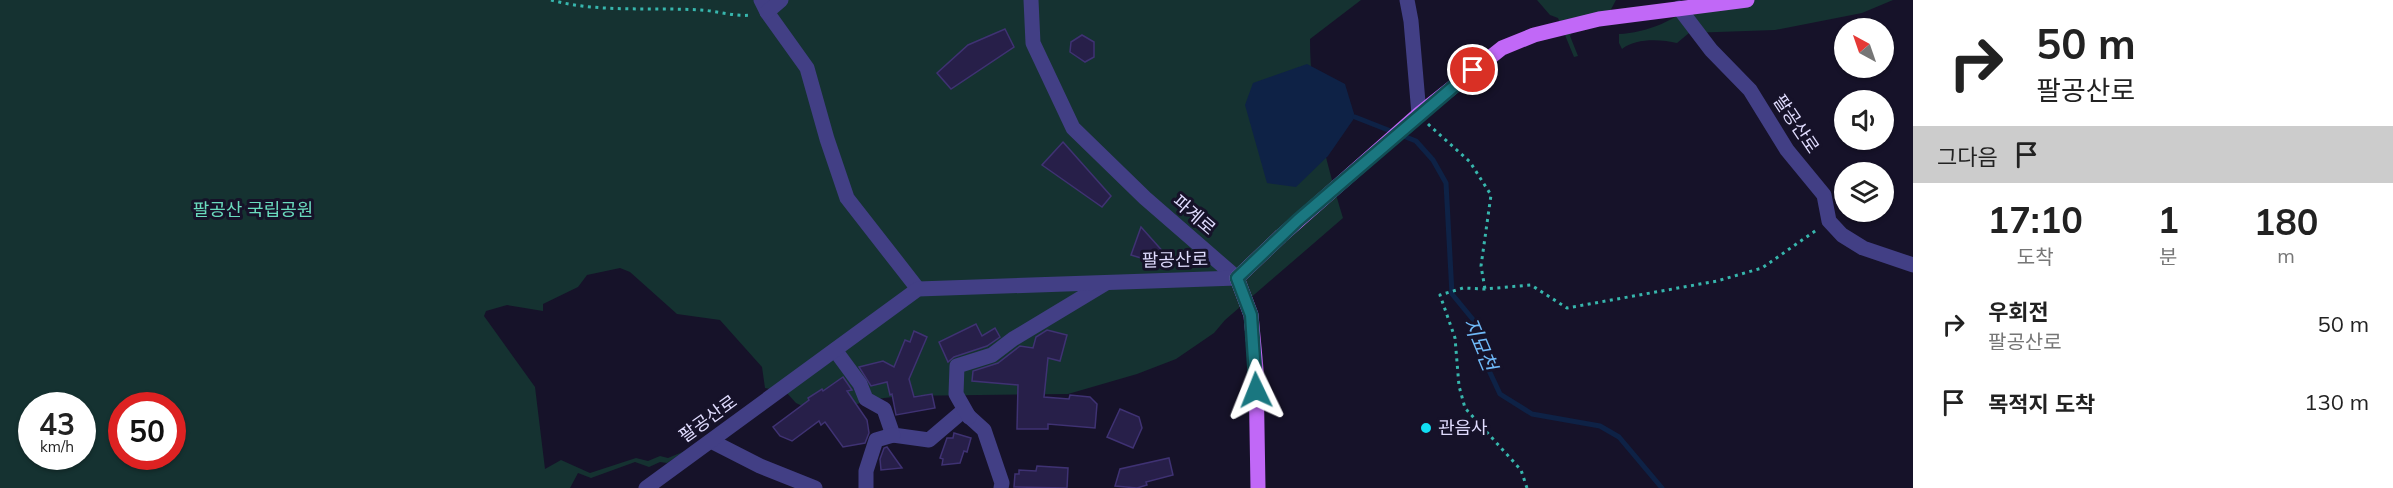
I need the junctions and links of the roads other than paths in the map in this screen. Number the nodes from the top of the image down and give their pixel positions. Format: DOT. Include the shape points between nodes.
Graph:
graph roads {
  1 [pos="781,0"];
  2 [pos="1031,0"];
  3 [pos="1407,0"];
  4 [pos="1747,0"];
  5 [pos="764,6"];
  6 [pos="1679,8"];
  7 [pos="1419,114"];
  8 [pos="1913,265"];
  9 [pos="1237,278"];
  10 [pos="1108,281"];
  11 [pos="918,289"];
  12 [pos="835,350"];
  13 [pos="969,417"];
  14 [pos="893,435"];
  15 [pos="711,441"];
  16 [pos="646,488"];
  17 [pos="815,488"];
  18 [pos="866,488"];
  19 [pos="1001,488"];
  20 [pos="1258,488"];
  1 -- 5 [label="street"];
  2 -- 9 [label="street, 파계로" via="1033,43 1073,128 1145,198"];
  3 -- 7 [label="street"];
  4 -- 6 [label="main road"];
  5 -- 11 [label="street" via="807,68 847,198"];
  6 -- 7 [label="main road" via="1599,20 1534,35 1502,48"];
  6 -- 8 [label="street, 팔공산로" via="1750,90 1787,150 1824,195 1829,221 1842,236 1863,248"];
  7 -- 9 [label="main road"];
  9 -- 10 [label="street, 팔공산로"];
  9 -- 20 [label="main road, 파계로" via="1251,315"];
  10 -- 11 [label="street, 팔공산로"];
  10 -- 13 [label="street" via="992,355 957,366 956,394"];
  11 -- 12 [label="street, 팔공산로"];
  12 -- 14 [label="street" via="866,399 884,410"];
  12 -- 15 [label="street, 팔공산로"];
  13 -- 14 [label="street" via="963,411 929,440"];
  13 -- 19 [label="street" via="984,430"];
  14 -- 18 [label="street" via="876,440 866,471"];
  15 -- 16 [label="street, 팔공산로"];
  15 -- 17 [label="street"];
}
